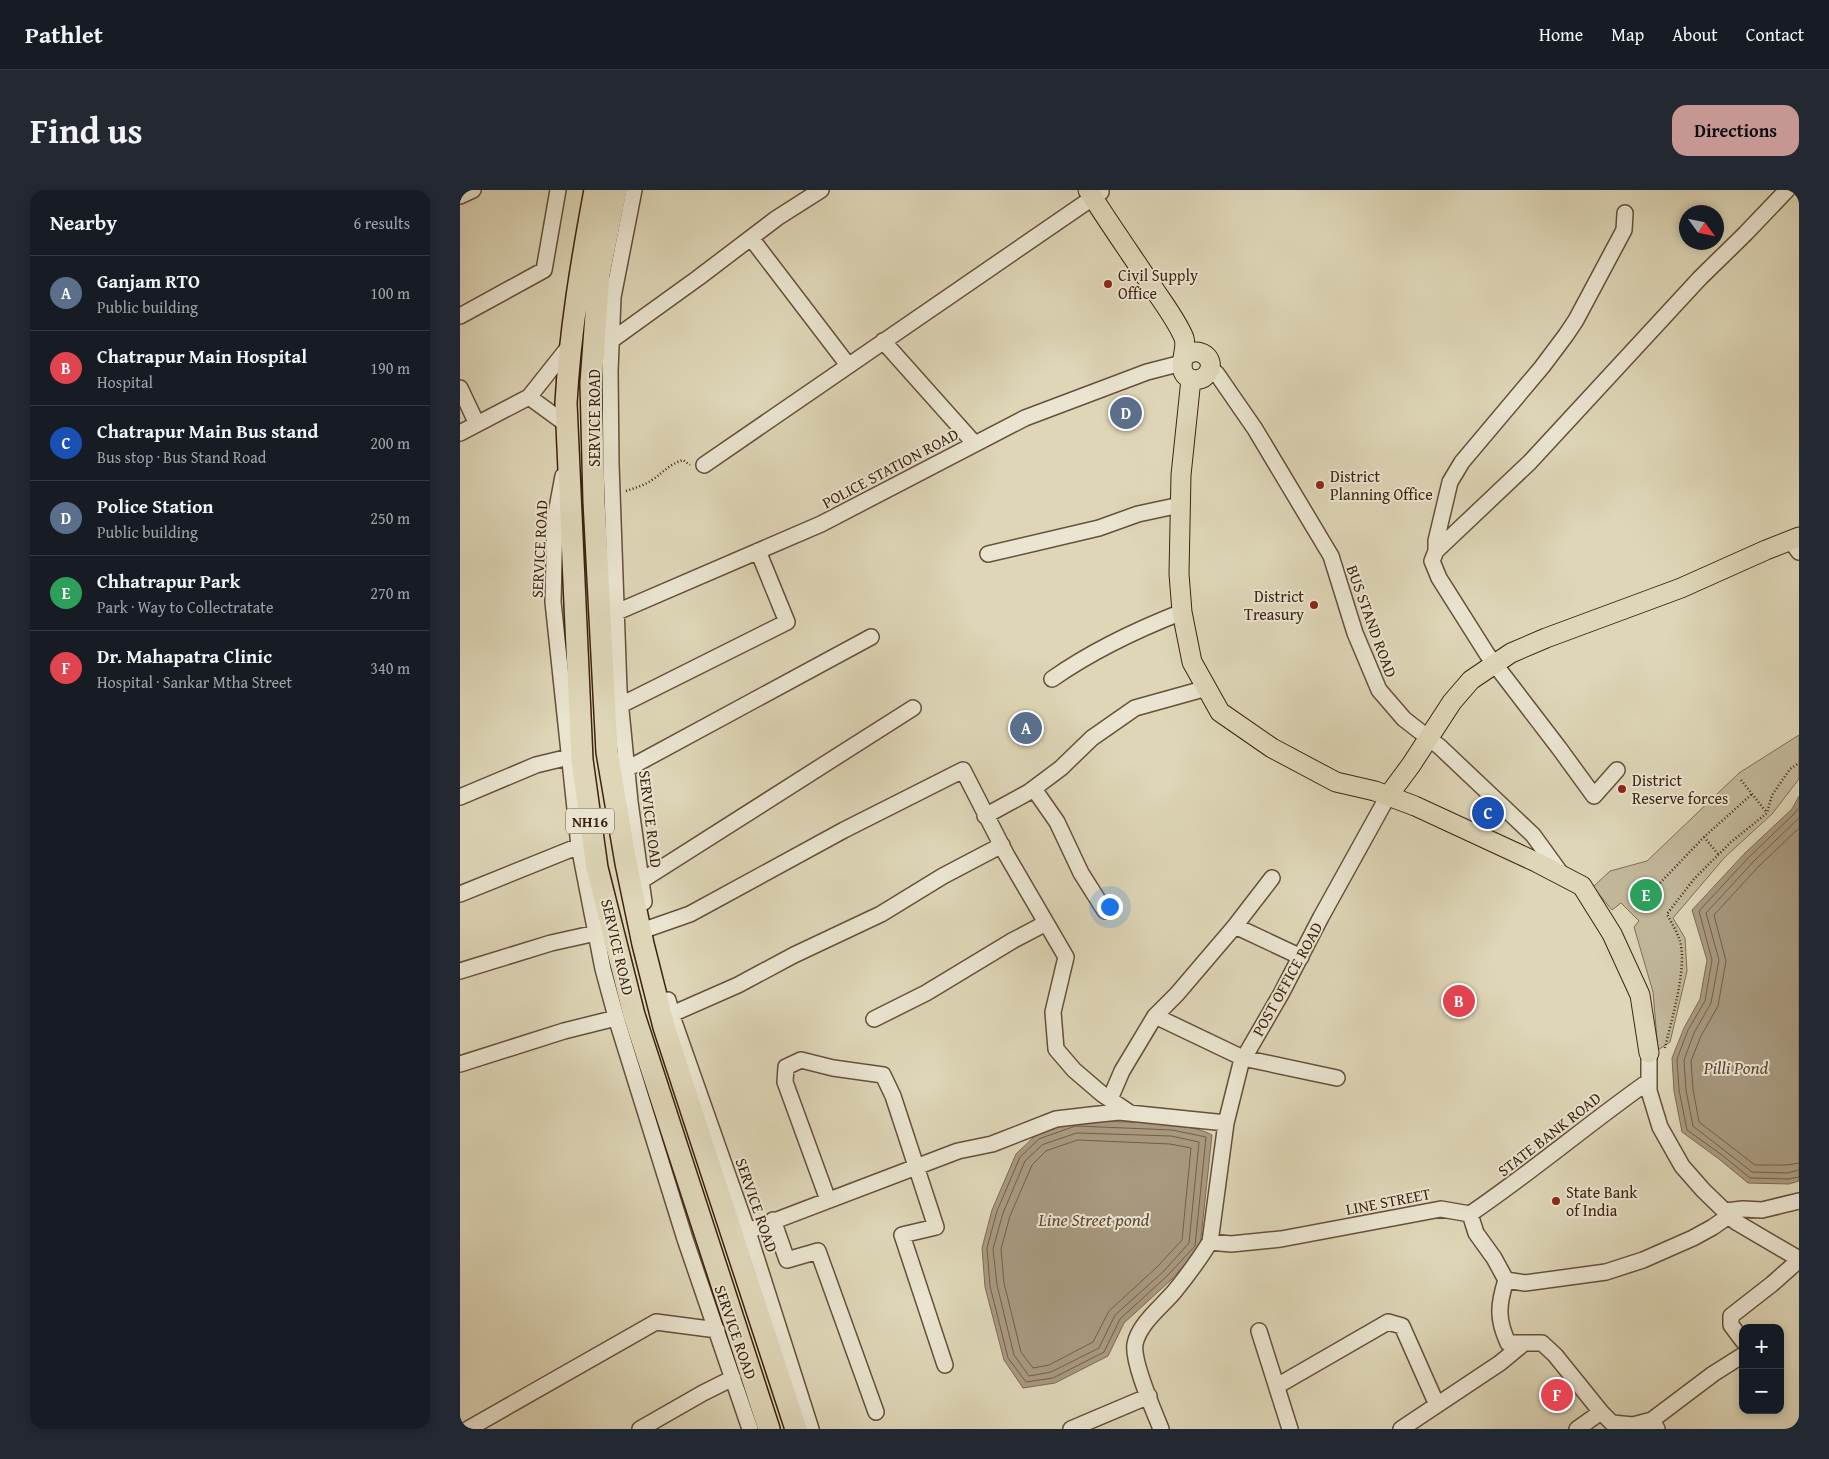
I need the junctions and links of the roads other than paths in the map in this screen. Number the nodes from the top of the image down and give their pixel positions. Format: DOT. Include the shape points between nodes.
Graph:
graph roads {
  1 [pos="473,190"];
  2 [pos="558,190"];
  3 [pos="595,190"];
  4 [pos="616,190"];
  5 [pos="634,190"];
  6 [pos="822,190"];
  7 [pos="1787,190"];
  8 [pos="1095,192"];
  9 [pos="460,196"];
  10 [pos="1625,213"];
  11 [pos="750,238"];
  12 [pos="460,316"];
  13 [pos="612,340"];
  14 [pos="883,341"];
  15 [pos="571,344"];
  16 [pos="1195,360"];
  17 [pos="848,365"];
  18 [pos="460,388"];
  19 [pos="529,397"];
  20 [pos="477,424"];
  21 [pos="566,424"];
  22 [pos="460,433"];
  23 [pos="974,443"];
  24 [pos="567,455"];
  25 [pos="704,465"];
  26 [pos="1180,505"];
  27 [pos="1796,543"];
  28 [pos="758,551"];
  29 [pos="1436,551"];
  30 [pos="988,554"];
  31 [pos="617,612"];
  32 [pos="1182,612"];
  33 [pos="871,637"];
  34 [pos="1496,664"];
  35 [pos="1052,679"];
  36 [pos="1207,688"];
  37 [pos="621,705"];
  38 [pos="913,708"];
  39 [pos="1428,739"];
  40 [pos="569,757"];
  41 [pos="627,769"];
  42 [pos="1617,770"];
  43 [pos="1034,789"];
  44 [pos="1388,796"];
  45 [pos="460,797"];
  46 [pos="985,816"];
  47 [pos="1002,845"];
  48 [pos="579,846"];
  49 [pos="1562,876"];
  50 [pos="1272,878"];
  51 [pos="641,881"];
  52 [pos="460,894"];
  53 [pos="1105,911"];
  54 [pos="1046,923"];
  55 [pos="1235,926"];
  56 [pos="650,928"];
  57 [pos="596,933"];
  58 [pos="1301,957"];
  59 [pos="460,971"];
  60 [pos="672,1014"];
  61 [pos="1155,1016"];
  62 [pos="616,1018"];
  63 [pos="874,1019"];
  64 [pos="1657,1052"];
  65 [pos="1244,1058"];
  66 [pos="460,1064"];
  67 [pos="1337,1078"];
  68 [pos="1649,1081"];
  69 [pos="1110,1099"];
  70 [pos="1130,1113"];
  71 [pos="1226,1123"];
  72 [pos="916,1168"];
  73 [pos="828,1200"];
  74 [pos="1799,1201"];
  75 [pos="1470,1214"];
  76 [pos="1730,1216"];
  77 [pos="774,1220"];
  78 [pos="748,1231"];
  79 [pos="1210,1242"];
  80 [pos="1799,1259"];
  81 [pos="1506,1280"];
  82 [pos="717,1330"];
  83 [pos="1259,1331"];
  84 [pos="1739,1336"];
  85 [pos="1523,1344"];
  86 [pos="1739,1358"];
  87 [pos="945,1365"];
  88 [pos="733,1378"];
  89 [pos="1276,1386"];
  90 [pos="1149,1396"];
  91 [pos="1437,1406"];
  92 [pos="876,1412"];
  93 [pos="1601,1412"];
  94 [pos="1654,1425"];
  95 [pos="468,1429"];
  96 [pos="640,1429"];
  97 [pos="750,1429"];
  98 [pos="769,1429"];
  99 [pos="796,1429"];
  100 [pos="811,1429"];
  101 [pos="1071,1429"];
  102 [pos="1161,1429"];
  103 [pos="1290,1429"];
  104 [pos="1401,1429"];
  105 [pos="1578,1429"];
  1 -- 9 [label="street"];
  2 -- 12 [label="street" via="544,270"];
  3 -- 15 [label="highway, NH16"];
  4 -- 99 [label="highway, NH16" via="599,274 591,383 607,752 626,863 664,1027"];
  5 -- 13 [label="street, SERVICE ROAD" via="613,297"];
  6 -- 11 [label="street"];
  7 -- 29 [label="street" via="1700,278 1530,462"];
  8 -- 14 [label="street"];
  8 -- 16 [label="main road"];
  10 -- 29 [label="street" via="1624,230 1616,247 1566,335 1462,462 1450,482"];
  11 -- 13 [label="street"];
  11 -- 17 [label="street"];
  13 -- 31 [label="street, SERVICE ROAD" via="612,495"];
  14 -- 17 [label="street"];
  14 -- 23 [label="street"];
  15 -- 19 [label="street"];
  15 -- 21 [label="highway, NH16"];
  16 -- 23 [label="street, POLICE STATION ROAD" via="1147,372 1025,418"];
  16 -- 26 [label="main road" via="1208,373 1201,379 1191,379"];
  16 -- 39 [label="street, BUS STAND ROAD" via="1217,374 1255,428 1331,556 1355,633 1378,690 1404,719"];
  17 -- 25 [label="street"];
  18 -- 20 [label="street"];
  19 -- 20 [label="street"];
  19 -- 21 [label="street"];
  20 -- 22 [label="street"];
  21 -- 24 [label="highway, NH16"];
  23 -- 28 [label="street, POLICE STATION ROAD" via="820,524"];
  24 -- 40 [label="street, SERVICE ROAD" via="555,519 553,602"];
  24 -- 98 [label="highway, NH16" via="582,760 596,868 634,1015"];
  26 -- 30 [label="street"];
  26 -- 32 [label="main road"];
  27 -- 34 [label="main road, POST OFFICE ROAD" via="1766,550 1681,588 1546,638 1511,653"];
  28 -- 31 [label="street, POLICE STATION ROAD"];
  28 -- 37 [label="street" via="787,622"];
  29 -- 34 [label="street" via="1432,561 1439,578"];
  31 -- 37 [label="street, SERVICE ROAD"];
  32 -- 35 [label="street" via="1112,642"];
  32 -- 36 [label="main road" via="1192,662"];
  33 -- 41 [label="street"];
  34 -- 39 [label="main road, POST OFFICE ROAD" via="1471,680"];
  34 -- 42 [label="street" via="1594,796"];
  36 -- 43 [label="street" via="1135,708 1092,738"];
  36 -- 44 [label="main road" via="1220,712 1272,748 1336,782"];
  37 -- 41 [label="street, SERVICE ROAD"];
  38 -- 51 [label="street"];
  39 -- 44 [label="main road, POST OFFICE ROAD"];
  39 -- 49 [label="street, BUS STAND ROAD" via="1533,834"];
  40 -- 45 [label="street" via="536,765"];
  40 -- 48 [label="street, SERVICE ROAD"];
  41 -- 51 [label="street, SERVICE ROAD"];
  43 -- 46 [label="street"];
  43 -- 53 [label="street" via="1057,822 1081,873"];
  44 -- 49 [label="main road"];
  44 -- 58 [label="street, POST OFFICE ROAD"];
  46 -- 47 [label="street"];
  46 -- 56 [label="street" via="963,770 827,838 690,914"];
  47 -- 54 [label="street"];
  47 -- 60 [label="street" via="881,914"];
  48 -- 52 [label="street"];
  48 -- 57 [label="street, SERVICE ROAD"];
  49 -- 64 [label="main road" via="1582,886 1612,934 1640,995"];
  50 -- 55 [label="street"];
  51 -- 56 [label="street, SERVICE ROAD"];
  54 -- 63 [label="street" via="926,993"];
  54 -- 69 [label="street" via="1066,957 1053,1012 1056,1049 1074,1070"];
  55 -- 58 [label="street"];
  55 -- 61 [label="street"];
  56 -- 60 [label="street, SERVICE ROAD"];
  57 -- 59 [label="street"];
  57 -- 62 [label="street, SERVICE ROAD"];
  58 -- 65 [label="street, POST OFFICE ROAD"];
  60 -- 78 [label="street, SERVICE ROAD"];
  61 -- 65 [label="street"];
  61 -- 69 [label="street" via="1122,1071"];
  62 -- 66 [label="street"];
  62 -- 82 [label="street, SERVICE ROAD"];
  64 -- 68 [label="street"];
  65 -- 67 [label="street"];
  65 -- 71 [label="street, POST OFFICE ROAD"];
  68 -- 75 [label="street, STATE BANK ROAD"];
  68 -- 76 [label="street" via="1649,1092 1660,1127 1682,1166"];
  69 -- 70 [label="street"];
  70 -- 71 [label="street"];
  70 -- 72 [label="street" via="1056,1119"];
  71 -- 79 [label="street, POST OFFICE ROAD"];
  72 -- 73 [label="street"];
  72 -- 73 [label="street" via="883,1074 833,1068 801,1060 786,1067 785,1082"];
  72 -- 87 [label="street" via="936,1227 902,1235"];
  73 -- 77 [label="street"];
  74 -- 76 [label="street" via="1762,1210 1743,1209"];
  75 -- 79 [label="street, LINE STREET" via="1441,1209 1281,1239 1231,1244"];
  75 -- 81 [label="street" via="1476,1233"];
  76 -- 80 [label="street"];
  76 -- 81 [label="street" via="1693,1238 1606,1272 1525,1282"];
  77 -- 78 [label="street"];
  77 -- 92 [label="street" via="787,1260 818,1251"];
  78 -- 100 [label="street, SERVICE ROAD"];
  79 -- 90 [label="street" via="1174,1292 1146,1321 1135,1344 1138,1365"];
  80 -- 84 [label="street" via="1731,1316 1730,1325"];
  81 -- 85 [label="street" via="1500,1305 1501,1328 1508,1343"];
  82 -- 88 [label="street, SERVICE ROAD"];
  82 -- 95 [label="street" via="656,1322"];
  83 -- 89 [label="street"];
  85 -- 91 [label="street"];
  85 -- 93 [label="street" via="1542,1343"];
  86 -- 94 [label="street" via="1713,1374"];
  88 -- 96 [label="street"];
  88 -- 97 [label="street, SERVICE ROAD"];
  89 -- 91 [label="street" via="1388,1322 1402,1326"];
  89 -- 103 [label="street"];
  90 -- 101 [label="street"];
  90 -- 102 [label="street"];
  91 -- 104 [label="street"];
  93 -- 94 [label="street" via="1612,1423"];
  93 -- 105 [label="street"];
}
